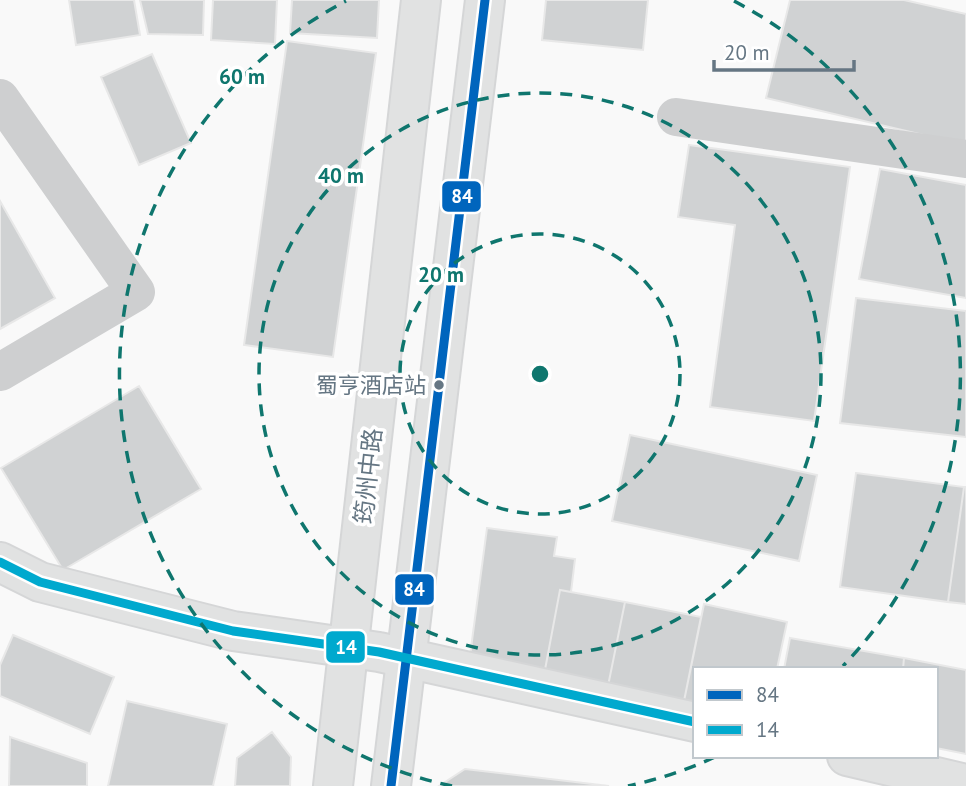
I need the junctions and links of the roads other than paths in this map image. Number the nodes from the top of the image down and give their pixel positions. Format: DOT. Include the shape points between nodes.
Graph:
graph roads {
  1 [pos="421,0"];
  2 [pos="485,0"];
  3 [pos="0,98"];
  4 [pos="676,117"];
  5 [pos="966,159"];
  6 [pos="0,372"];
  7 [pos="0,562"];
  8 [pos="349,648"];
  9 [pos="404,657"];
  10 [pos="693,722"];
  11 [pos="856,758"];
  12 [pos="966,784"];
  13 [pos="334,786"];
  14 [pos="391,786"];
  1 -- 8 [label="main road, 筠州中路"];
  2 -- 9 [label="main road"];
  3 -- 6 [label="street" via="136,292"];
  4 -- 5 [label="street"];
  7 -- 8 [label="main road" via="40,582 233,632"];
  8 -- 9 [label="main road"];
  8 -- 13 [label="main road, 筠州中路"];
  9 -- 10 [label="main road"];
  9 -- 14 [label="main road"];
  11 -- 12 [label="main road"];
}
